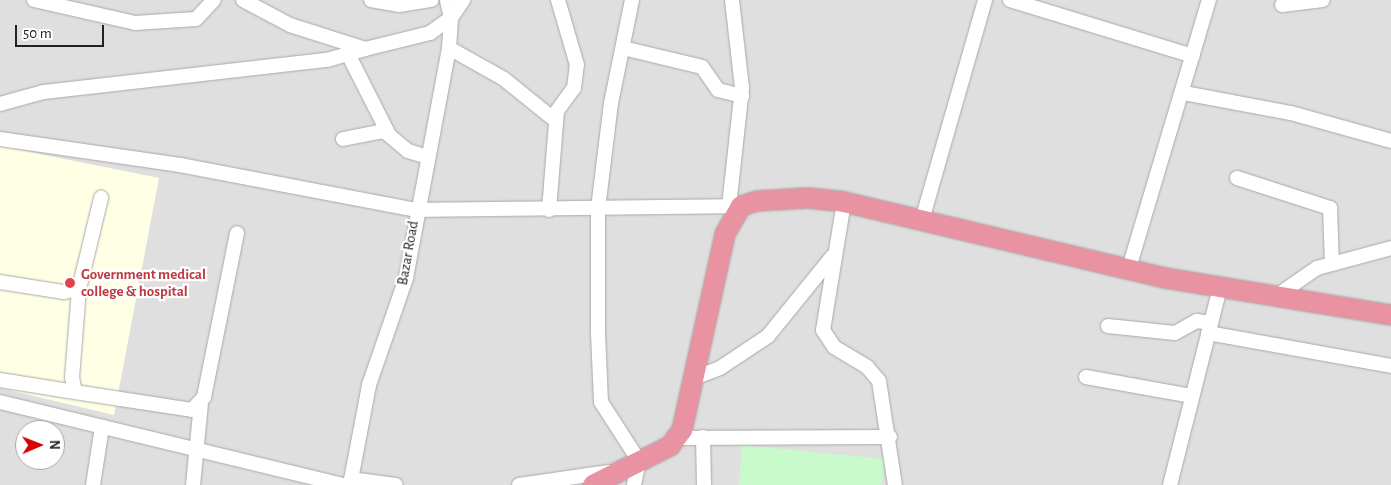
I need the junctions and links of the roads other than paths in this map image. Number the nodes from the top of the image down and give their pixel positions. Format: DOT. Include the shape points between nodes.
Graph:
graph roads {
  1 [pos="34,0"];
  2 [pos="214,0"];
  3 [pos="243,0"];
  4 [pos="371,0"];
  5 [pos="432,0"];
  6 [pos="447,0"];
  7 [pos="464,0"];
  8 [pos="558,0"];
  9 [pos="632,0"];
  10 [pos="732,0"];
  11 [pos="985,0"];
  12 [pos="1010,0"];
  13 [pos="1209,0"];
  14 [pos="1322,0"];
  15 [pos="1282,5"];
  16 [pos="450,18"];
  17 [pos="449,48"];
  18 [pos="622,48"];
  19 [pos="365,49"];
  20 [pos="348,54"];
  21 [pos="1193,56"];
  22 [pos="1184,93"];
  23 [pos="742,96"];
  24 [pos="0,104"];
  25 [pos="556,121"];
  26 [pos="388,132"];
  27 [pos="0,139"];
  28 [pos="343,139"];
  29 [pos="1391,141"];
  30 [pos="428,157"];
  31 [pos="1237,178"];
  32 [pos="101,198"];
  33 [pos="844,202"];
  34 [pos="735,206"];
  35 [pos="598,209"];
  36 [pos="416,210"];
  37 [pos="549,210"];
  38 [pos="922,220"];
  39 [pos="238,233"];
  40 [pos="1391,248"];
  41 [pos="834,254"];
  42 [pos="1332,264"];
  43 [pos="1129,268"];
  44 [pos="0,282"];
  45 [pos="1220,288"];
  46 [pos="79,289"];
  47 [pos="1275,297"];
  48 [pos="1391,315"];
  49 [pos="1108,326"];
  50 [pos="1209,328"];
  51 [pos="1391,366"];
  52 [pos="1086,377"];
  53 [pos="694,378"];
  54 [pos="0,380"];
  55 [pos="75,392"];
  56 [pos="1192,396"];
  57 [pos="0,402"];
  58 [pos="201,404"];
  59 [pos="102,427"];
  60 [pos="703,437"];
  61 [pos="890,437"];
  62 [pos="676,438"];
  63 [pos="197,450"];
  64 [pos="639,461"];
  65 [pos="614,472"];
  66 [pos="348,483"];
  67 [pos="93,485"];
  68 [pos="192,485"];
  69 [pos="396,485"];
  70 [pos="518,485"];
  71 [pos="594,485"];
  72 [pos="634,485"];
  73 [pos="704,485"];
  74 [pos="897,485"];
  75 [pos="1170,485"];
  1 -- 2 [label="street" via="135,23 196,19"];
  3 -- 19 [label="street" via="290,25"];
  4 -- 5 [label="street" via="399,5"];
  6 -- 16 [label="street, Bazar Road"];
  7 -- 16 [label="street"];
  8 -- 25 [label="street" via="577,65 574,88"];
  9 -- 18 [label="street"];
  10 -- 23 [label="street"];
  11 -- 38 [label="street"];
  12 -- 21 [label="street"];
  13 -- 21 [label="street"];
  14 -- 15 [label="street"];
  16 -- 17 [label="street, Bazar Road"];
  16 -- 19 [label="street" via="418,38"];
  17 -- 25 [label="street" via="504,79"];
  17 -- 30 [label="street, Bazar Road"];
  18 -- 23 [label="street" via="702,67 718,90"];
  18 -- 35 [label="street"];
  19 -- 20 [label="street"];
  20 -- 24 [label="street" via="327,60 44,92"];
  20 -- 26 [label="street"];
  21 -- 22 [label="street"];
  22 -- 29 [label="street" via="1291,113"];
  22 -- 43 [label="street"];
  23 -- 34 [label="street"];
  25 -- 37 [label="street"];
  26 -- 28 [label="street"];
  26 -- 30 [label="street" via="408,151"];
  27 -- 36 [label="street" via="180,165"];
  30 -- 36 [label="street, Bazar Road"];
  31 -- 42 [label="street" via="1330,208"];
  32 -- 46 [label="street"];
  33 -- 34 [label="highway" via="780,198"];
  33 -- 38 [label="highway"];
  33 -- 41 [label="street"];
  34 -- 35 [label="street"];
  34 -- 53 [label="highway" via="725,234"];
  35 -- 37 [label="street"];
  35 -- 64 [label="street" via="601,402"];
  36 -- 37 [label="street"];
  36 -- 66 [label="street, Bazar Road" via="406,278 369,385"];
  38 -- 43 [label="highway"];
  39 -- 58 [label="street"];
  40 -- 42 [label="street"];
  41 -- 53 [label="street" via="779,326 730,362"];
  41 -- 61 [label="street" via="822,330 834,347 867,367 879,380"];
  42 -- 47 [label="street" via="1309,272"];
  43 -- 45 [label="highway"];
  44 -- 46 [label="street" via="64,292"];
  45 -- 47 [label="highway"];
  45 -- 50 [label="street"];
  46 -- 55 [label="street" via="72,376"];
  47 -- 48 [label="highway"];
  49 -- 50 [label="street" via="1175,333 1197,320"];
  50 -- 51 [label="street"];
  50 -- 56 [label="street"];
  52 -- 56 [label="street"];
  53 -- 62 [label="highway"];
  54 -- 55 [label="street"];
  55 -- 58 [label="street" via="184,412"];
  56 -- 75 [label="street"];
  57 -- 59 [label="street"];
  58 -- 63 [label="street"];
  59 -- 63 [label="street"];
  59 -- 67 [label="street"];
  60 -- 61 [label="street"];
  60 -- 62 [label="street"];
  60 -- 73 [label="street"];
  61 -- 74 [label="street"];
  62 -- 64 [label="highway" via="670,446"];
  63 -- 66 [label="street"];
  63 -- 68 [label="street"];
  64 -- 65 [label="highway"];
  64 -- 72 [label="street"];
  65 -- 70 [label="street"];
  65 -- 71 [label="highway"];
  66 -- 69 [label="street"];
}
